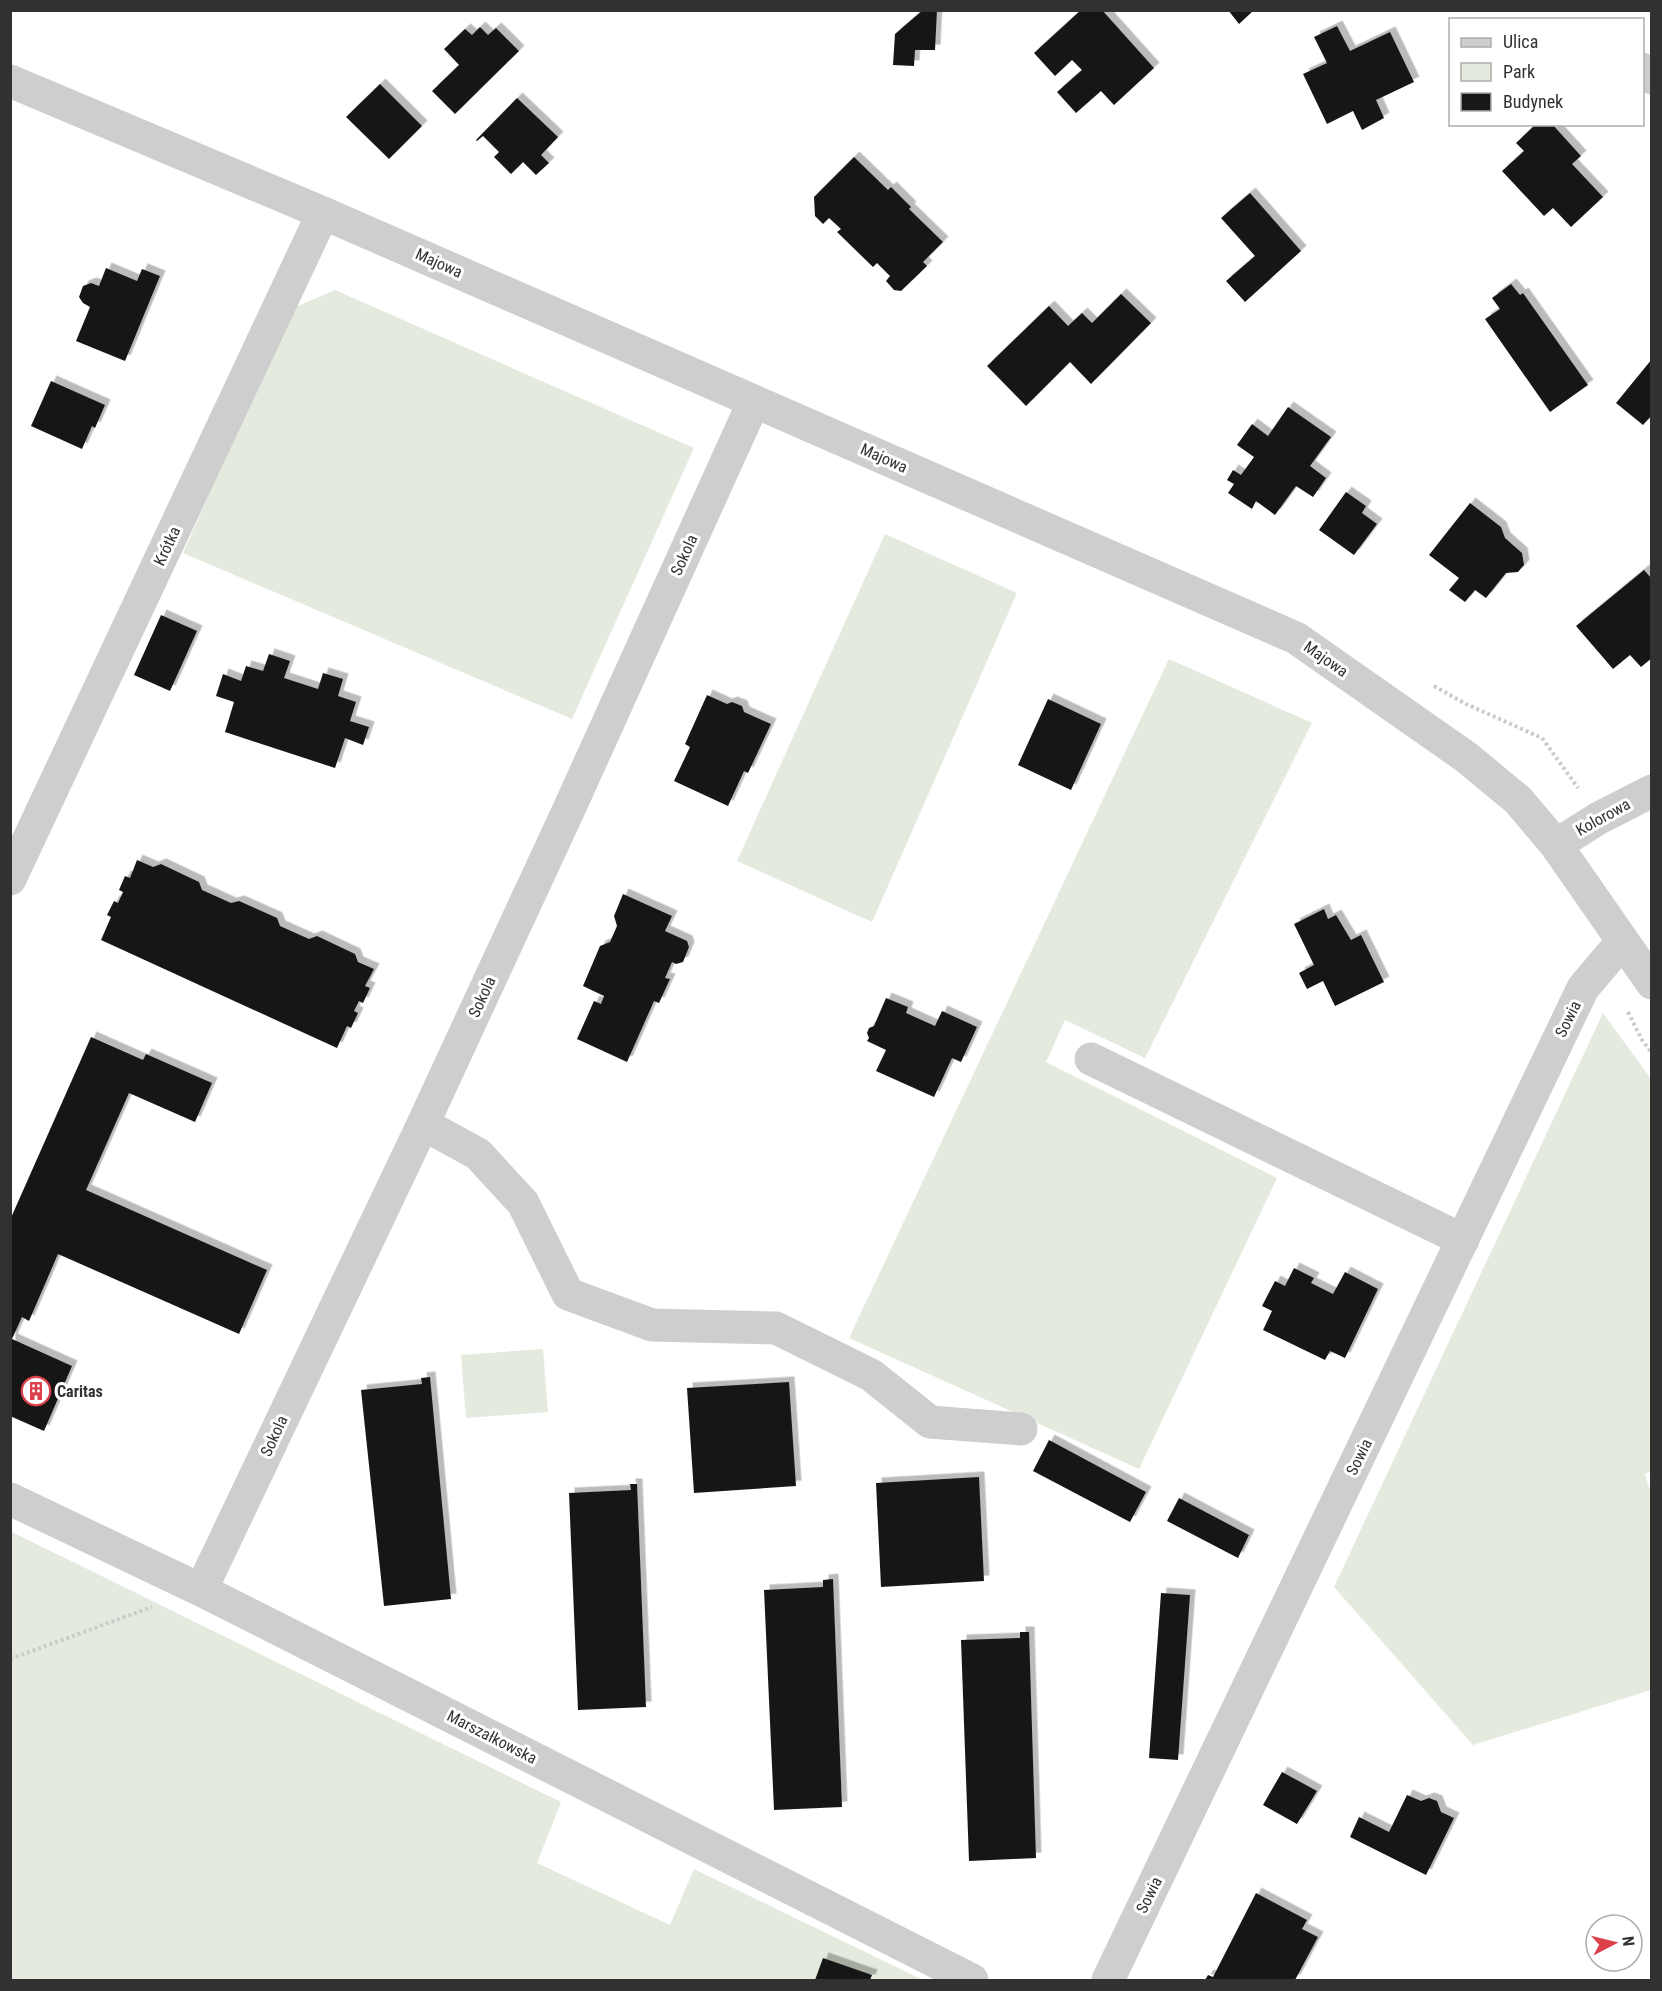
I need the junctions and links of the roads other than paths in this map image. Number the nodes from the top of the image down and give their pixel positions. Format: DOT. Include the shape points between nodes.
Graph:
graph roads {
  1 [pos="10,81"];
  2 [pos="323,213"];
  3 [pos="754,401"];
  4 [pos="1652,792"];
  5 [pos="1556,845"];
  6 [pos="10,879"];
  7 [pos="1613,953"];
  8 [pos="1652,983"];
  9 [pos="1090,1059"];
  10 [pos="423,1124"];
  11 [pos="1463,1240"];
  12 [pos="1021,1429"];
  13 [pos="10,1499"];
  14 [pos="201,1590"];
  15 [pos="972,1980"];
  16 [pos="1108,1980"];
  1 -- 2 [label="street, Majowa"];
  2 -- 3 [label="street, Majowa"];
  2 -- 6 [label="street, Krótka"];
  3 -- 5 [label="street, Majowa" via="1296,638 1466,757 1518,800"];
  3 -- 10 [label="street, Sokola"];
  4 -- 5 [label="street, Kolorowa"];
  5 -- 7 [label="street, Majowa"];
  7 -- 8 [label="street, Majowa"];
  7 -- 11 [label="street, Sowia" via="1583,988"];
  9 -- 11 [label="street"];
  10 -- 12 [label="street" via="478,1154 523,1203 568,1294 652,1325 776,1328 871,1375 930,1422"];
  10 -- 14 [label="street, Sokola"];
  11 -- 16 [label="street, Sowia"];
  13 -- 14 [label="street, Marszałkowska"];
  14 -- 15 [label="street, Marszałkowska"];
}
